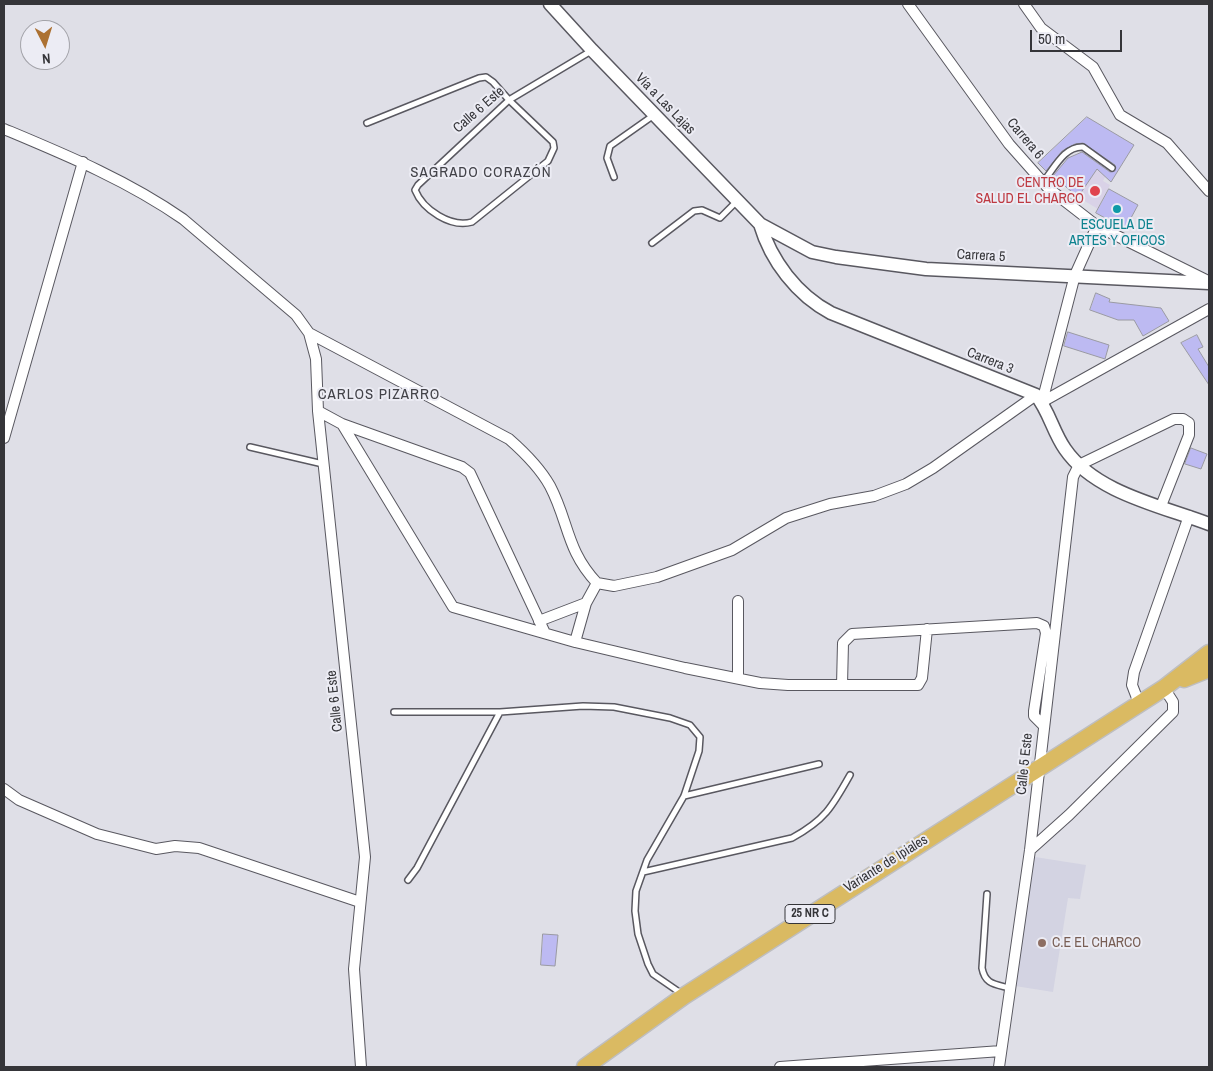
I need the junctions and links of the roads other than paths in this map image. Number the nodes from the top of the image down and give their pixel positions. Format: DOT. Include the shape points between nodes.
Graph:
graph roads {
  1 [pos="550,4"];
  2 [pos="908,4"];
  3 [pos="1024,4"];
  4 [pos="592,50"];
  5 [pos="509,100"];
  6 [pos="654,115"];
  7 [pos="366,123"];
  8 [pos="4,129"];
  9 [pos="83,162"];
  10 [pos="1112,168"];
  11 [pos="614,177"];
  12 [pos="1043,182"];
  13 [pos="1209,191"];
  14 [pos="738,201"];
  15 [pos="760,224"];
  16 [pos="1097,226"];
  17 [pos="652,242"];
  18 [pos="1075,275"];
  19 [pos="1209,283"];
  20 [pos="1208,313"];
  21 [pos="309,333"];
  22 [pos="1039,399"];
  23 [pos="318,411"];
  24 [pos="342,424"];
  25 [pos="4,438"];
  26 [pos="250,447"];
  27 [pos="323,464"];
  28 [pos="1079,465"];
  29 [pos="1161,506"];
  30 [pos="1189,516"];
  31 [pos="1209,524"];
  32 [pos="597,584"];
  33 [pos="738,601"];
  34 [pos="586,603"];
  35 [pos="539,621"];
  36 [pos="927,629"];
  37 [pos="544,633"];
  38 [pos="574,642"];
  39 [pos="1209,653"];
  40 [pos="1209,669"];
  41 [pos="738,678"];
  42 [pos="842,685"];
  43 [pos="1166,686"];
  44 [pos="1139,703"];
  45 [pos="394,712"];
  46 [pos="500,712"];
  47 [pos="1043,725"];
  48 [pos="819,764"];
  49 [pos="1039,768"];
  50 [pos="850,775"];
  51 [pos="4,789"];
  52 [pos="684,796"];
  53 [pos="1030,850"];
  54 [pos="643,872"];
  55 [pos="408,880"];
  56 [pos="987,894"];
  57 [pos="360,902"];
  58 [pos="1009,988"];
  59 [pos="684,996"];
  60 [pos="1001,1051"];
  61 [pos="361,1067"];
  62 [pos="585,1067"];
  63 [pos="780,1067"];
  64 [pos="999,1067"];
  1 -- 4 [label="street, Vía a Las Lajas"];
  2 -- 12 [label="street, Carrera 6" via="1010,144"];
  3 -- 13 [label="street" via="1041,28 1093,67 1120,115 1167,143"];
  4 -- 5 [label="lane, Calle 6 Este"];
  4 -- 6 [label="street, Vía a Las Lajas"];
  5 -- 5 [label="lane, Calle 6 Este" via="553,142 548,161 472,222 452,222 430,209 415,190"];
  5 -- 7 [label="lane" via="493,82 486,77 479,78"];
  6 -- 11 [label="lane" via="610,146 607,158"];
  6 -- 14 [label="street, Vía a Las Lajas"];
  8 -- 9 [label="street"];
  9 -- 21 [label="street" via="183,218 296,315"];
  9 -- 25 [label="street"];
  10 -- 12 [label="lane" via="1083,146 1078,146 1067,151"];
  12 -- 16 [label="street, Carrera 6"];
  14 -- 15 [label="street, Vía a Las Lajas"];
  14 -- 17 [label="lane" via="720,218 702,210 694,211"];
  15 -- 18 [label="street, Carrera 5" via="812,252 836,257 926,269"];
  15 -- 22 [label="street, Carrera 3" via="770,251 798,289 813,303"];
  16 -- 18 [label="street"];
  16 -- 19 [label="street, Carrera 6"];
  18 -- 19 [label="street, Carrera 5"];
  18 -- 22 [label="street"];
  20 -- 22 [label="street"];
  21 -- 23 [label="street, Calle 6 Este" via="316,359"];
  21 -- 32 [label="street" via="509,439 528,456 550,487 576,557"];
  22 -- 28 [label="street" via="1065,449"];
  22 -- 32 [label="street" via="906,484 874,496 830,504 786,518 732,550 657,577 614,586"];
  23 -- 24 [label="street"];
  23 -- 27 [label="street, Calle 6 Este"];
  24 -- 35 [label="street" via="462,467 470,474"];
  24 -- 37 [label="street" via="452,607"];
  26 -- 27 [label="lane"];
  27 -- 57 [label="street, Calle 6 Este" via="365,857"];
  28 -- 29 [label="street" via="1121,491"];
  28 -- 29 [label="street" via="1174,419 1183,419 1189,423 1189,435"];
  28 -- 47 [label="street, Calle 5 Este" via="1073,477"];
  29 -- 30 [label="street"];
  30 -- 31 [label="street"];
  30 -- 44 [label="street" via="1134,672 1132,685"];
  32 -- 34 [label="street"];
  33 -- 41 [label="street"];
  34 -- 35 [label="street"];
  34 -- 38 [label="street"];
  35 -- 37 [label="street"];
  36 -- 42 [label="street" via="852,634 843,643"];
  36 -- 42 [label="street" via="922,678 918,685"];
  36 -- 47 [label="street" via="1044,626 1046,633 1034,711 1034,716"];
  37 -- 38 [label="street"];
  38 -- 41 [label="street"];
  39 -- 43 [label="highway, Variante de Ipiales / 25 NR C"];
  40 -- 43 [label="highway, Variante de Ipiales / 25 NR C"];
  41 -- 42 [label="street" via="788,685"];
  43 -- 44 [label="highway, Variante de Ipiales / 25 NR C"];
  43 -- 53 [label="street" via="1173,702 1173,712"];
  44 -- 49 [label="highway, Variante de Ipiales / 25 NR C"];
  45 -- 46 [label="lane"];
  46 -- 52 [label="lane" via="614,707 690,725 700,737 699,751"];
  46 -- 55 [label="lane"];
  47 -- 49 [label="street, Calle 5 Este"];
  48 -- 52 [label="lane"];
  49 -- 53 [label="street, Calle 5 Este"];
  49 -- 59 [label="highway, Variante de Ipiales / 25 NR C"];
  50 -- 54 [label="lane" via="830,810 812,827 792,838"];
  51 -- 57 [label="street" via="20,800 97,834 156,849 175,846 199,848"];
  52 -- 54 [label="lane"];
  53 -- 58 [label="street, Calle 5 Este"];
  54 -- 59 [label="lane" via="636,891 635,911 641,947 653,974"];
  56 -- 58 [label="lane" via="984,977"];
  57 -- 61 [label="street, Calle 6 Este" via="354,969"];
  58 -- 60 [label="street, Calle 5 Este"];
  59 -- 62 [label="highway, Variante de Ipiales / 25 NR C"];
  60 -- 63 [label="street"];
  60 -- 64 [label="street, Calle 5 Este"];
}
